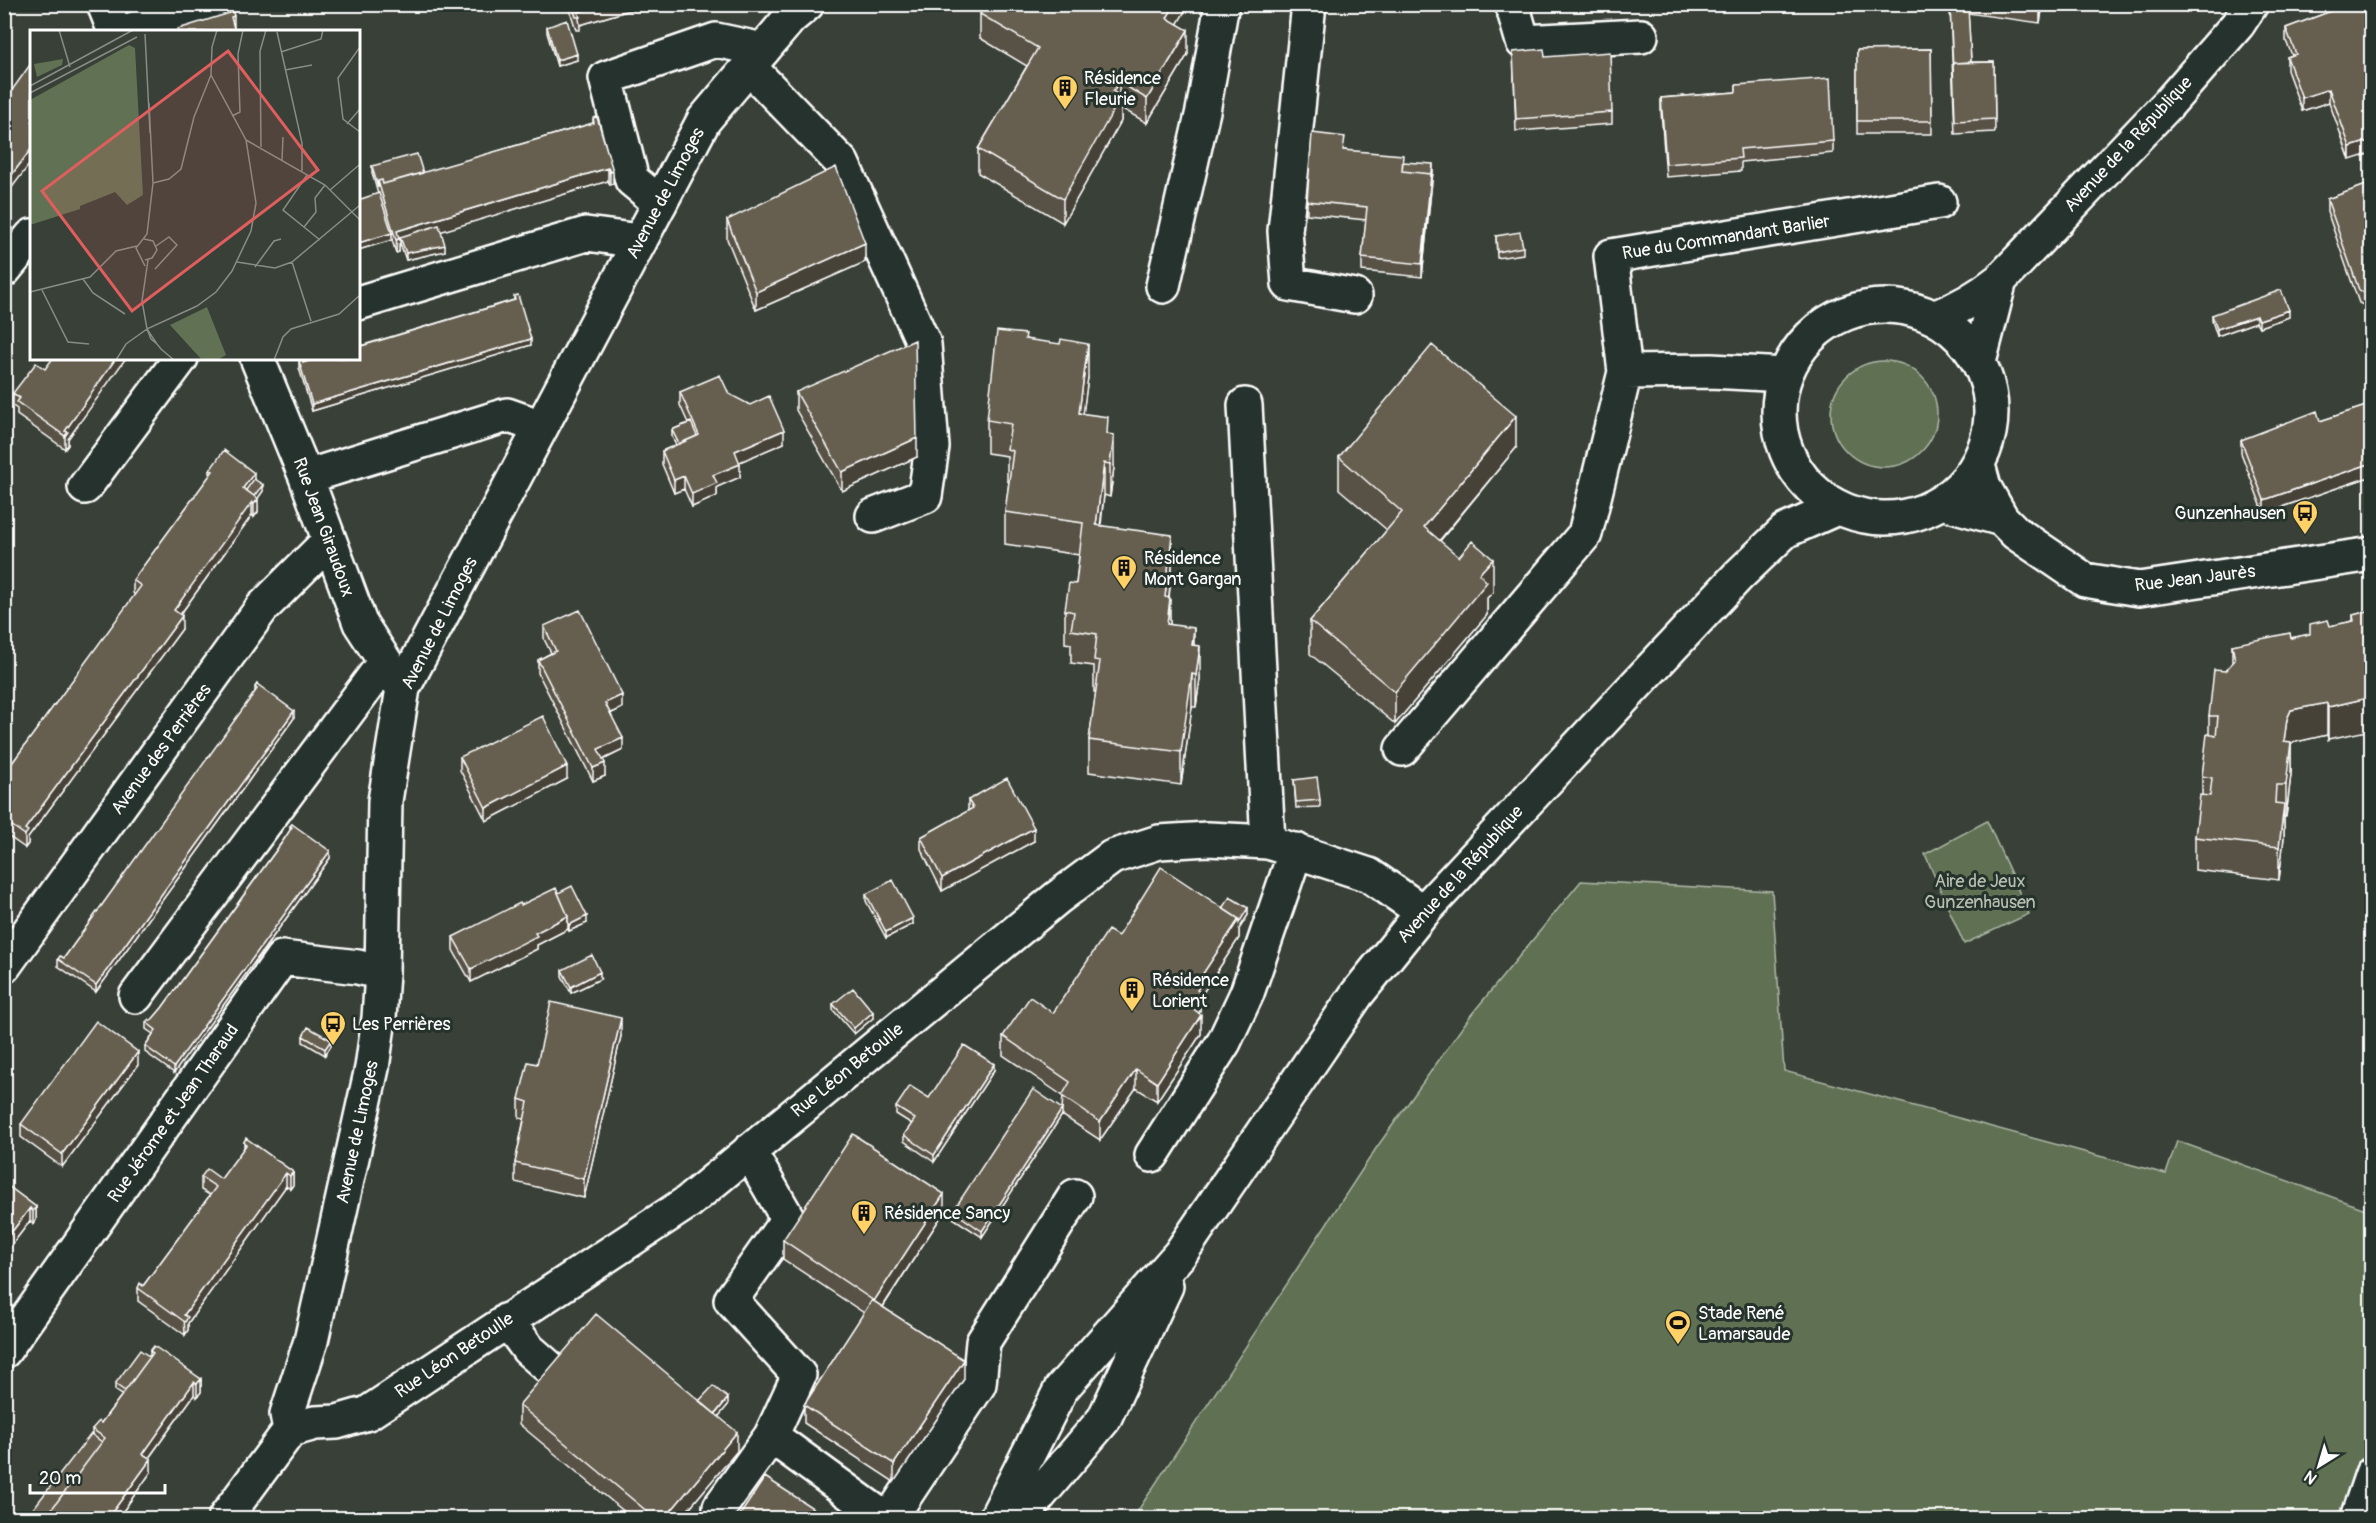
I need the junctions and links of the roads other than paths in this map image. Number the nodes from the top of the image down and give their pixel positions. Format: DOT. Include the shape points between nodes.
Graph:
graph roads {
  1 [pos="104,4"];
  2 [pos="216,4"];
  3 [pos="1222,4"];
  4 [pos="1309,4"];
  5 [pos="1512,4"];
  6 [pos="2251,4"];
  7 [pos="795,9"];
  8 [pos="114,30"];
  9 [pos="131,30"];
  10 [pos="1641,36"];
  11 [pos="756,58"];
  12 [pos="1938,202"];
  13 [pos="660,203"];
  14 [pos="30,238"];
  15 [pos="640,241"];
  16 [pos="4,270"];
  17 [pos="2000,280"];
  18 [pos="1163,286"];
  19 [pos="1355,296"];
  20 [pos="360,302"];
  21 [pos="1936,317"];
  22 [pos="180,360"];
  23 [pos="258,360"];
  24 [pos="1979,362"];
  25 [pos="1624,372"];
  26 [pos="1785,375"];
  27 [pos="1245,405"];
  28 [pos="541,427"];
  29 [pos="1978,465"];
  30 [pos="1795,468"];
  31 [pos="306,477"];
  32 [pos="85,488"];
  33 [pos="1942,502"];
  34 [pos="1837,508"];
  35 [pos="873,516"];
  36 [pos="2002,519"];
  37 [pos="1785,531"];
  38 [pos="329,541"];
  39 [pos="2372,554"];
  40 [pos="393,675"];
  41 [pos="1402,749"];
  42 [pos="1282,846"];
  43 [pos="1423,912"];
  44 [pos="4,966"];
  45 [pos="382,973"];
  46 [pos="136,996"];
  47 [pos="749,1151"];
  48 [pos="1152,1155"];
  49 [pos="1075,1196"];
  50 [pos="1180,1254"];
  51 [pos="507,1320"];
  52 [pos="4,1351"];
  53 [pos="559,1376"];
  54 [pos="290,1430"];
  55 [pos="771,1436"];
  56 [pos="2372,1474"];
  57 [pos="720,1508"];
  58 [pos="225,1518"];
  59 [pos="884,1518"];
  60 [pos="890,1518"];
  61 [pos="996,1518"];
  62 [pos="1020,1518"];
  63 [pos="2356,1518"];
  1 -- 8 [label="main road"];
  2 -- 9 [label="main road"];
  3 -- 18 [label="main road" via="1203,111"];
  4 -- 19 [label="main road" via="1285,231 1289,284"];
  5 -- 10 [label="main road" via="1523,42"];
  6 -- 17 [label="main road, Avenue de la République" via="2169,103"];
  7 -- 11 [label="main road, Avenue de Limoges"];
  11 -- 13 [label="main road, Avenue de Limoges" via="704,120"];
  11 -- 13 [label="main road" via="716,40 606,78 632,180"];
  11 -- 35 [label="main road" via="842,163 924,344 932,447 925,496"];
  12 -- 25 [label="main road, Rue du Commandant Barlier" via="1611,256"];
  13 -- 15 [label="main road, Avenue de Limoges"];
  14 -- 16 [label="main road"];
  15 -- 20 [label="main road" via="586,234"];
  15 -- 28 [label="main road, Avenue de Limoges"];
  17 -- 21 [label="main road, Avenue de la République" via="1978,297"];
  17 -- 24 [label="main road, Avenue de la République"];
  21 -- 24 [label="main road" via="1963,339"];
  21 -- 26 [label="main road" via="1894,305 1860,308 1828,322 1802,344"];
  22 -- 32 [label="main road"];
  23 -- 31 [label="main road, Rue Jean Giraudoux"];
  24 -- 29 [label="main road" via="1991,396 1990,432"];
  25 -- 26 [label="main road"];
  25 -- 41 [label="main road" via="1585,534"];
  26 -- 30 [label="main road" via="1779,406 1783,438"];
  27 -- 42 [label="main road"];
  28 -- 31 [label="main road" via="507,415"];
  28 -- 40 [label="main road, Avenue de Limoges"];
  29 -- 33 [label="main road" via="1962,486"];
  29 -- 36 [label="main road, Rue Jean Jaurès" via="1984,487"];
  30 -- 34 [label="main road" via="1811,488"];
  30 -- 37 [label="main road"];
  31 -- 38 [label="main road, Rue Jean Giraudoux"];
  33 -- 34 [label="main road" via="1915,514 1887,518"];
  33 -- 36 [label="main road, Rue Jean Jaurès"];
  34 -- 37 [label="main road, Avenue de la République"];
  36 -- 39 [label="main road, Rue Jean Jaurès" via="2085,580 2139,589"];
  37 -- 43 [label="main road, Avenue de la République" via="1739,575"];
  38 -- 40 [label="main road, Rue Jean Giraudoux" via="360,623"];
  38 -- 44 [label="main road, Avenue des Perrières" via="262,608"];
  40 -- 45 [label="main road, Avenue de Limoges" via="385,801"];
  40 -- 46 [label="main road"];
  42 -- 43 [label="main road, Rue Léon Betoulle" via="1369,875"];
  42 -- 47 [label="main road, Rue Léon Betoulle" via="1208,839 1159,842 1112,857"];
  42 -- 48 [label="main road" via="1243,1003 1224,1042"];
  43 -- 50 [label="main road, Avenue de la République" via="1357,994"];
  45 -- 52 [label="main road, Rue Jérome et Jean Tharaud" via="282,958"];
  45 -- 54 [label="main road, Avenue de Limoges" via="372,1068 311,1341 287,1414"];
  47 -- 51 [label="main road, Rue Léon Betoulle" via="688,1202"];
  47 -- 55 [label="main road" via="788,1219 731,1300 799,1375"];
  49 -- 60 [label="main road" via="983,1342 979,1384"];
  50 -- 61 [label="main road, Avenue de la République" via="1061,1389"];
  50 -- 62 [label="main road, Avenue de la République" via="1104,1419"];
  51 -- 53 [label="main road" via="528,1349"];
  51 -- 54 [label="main road, Rue Léon Betoulle" via="368,1413"];
  54 -- 58 [label="main road"];
  55 -- 57 [label="main road"];
  55 -- 59 [label="main road"];
  56 -- 63 [label="main road"];
}
